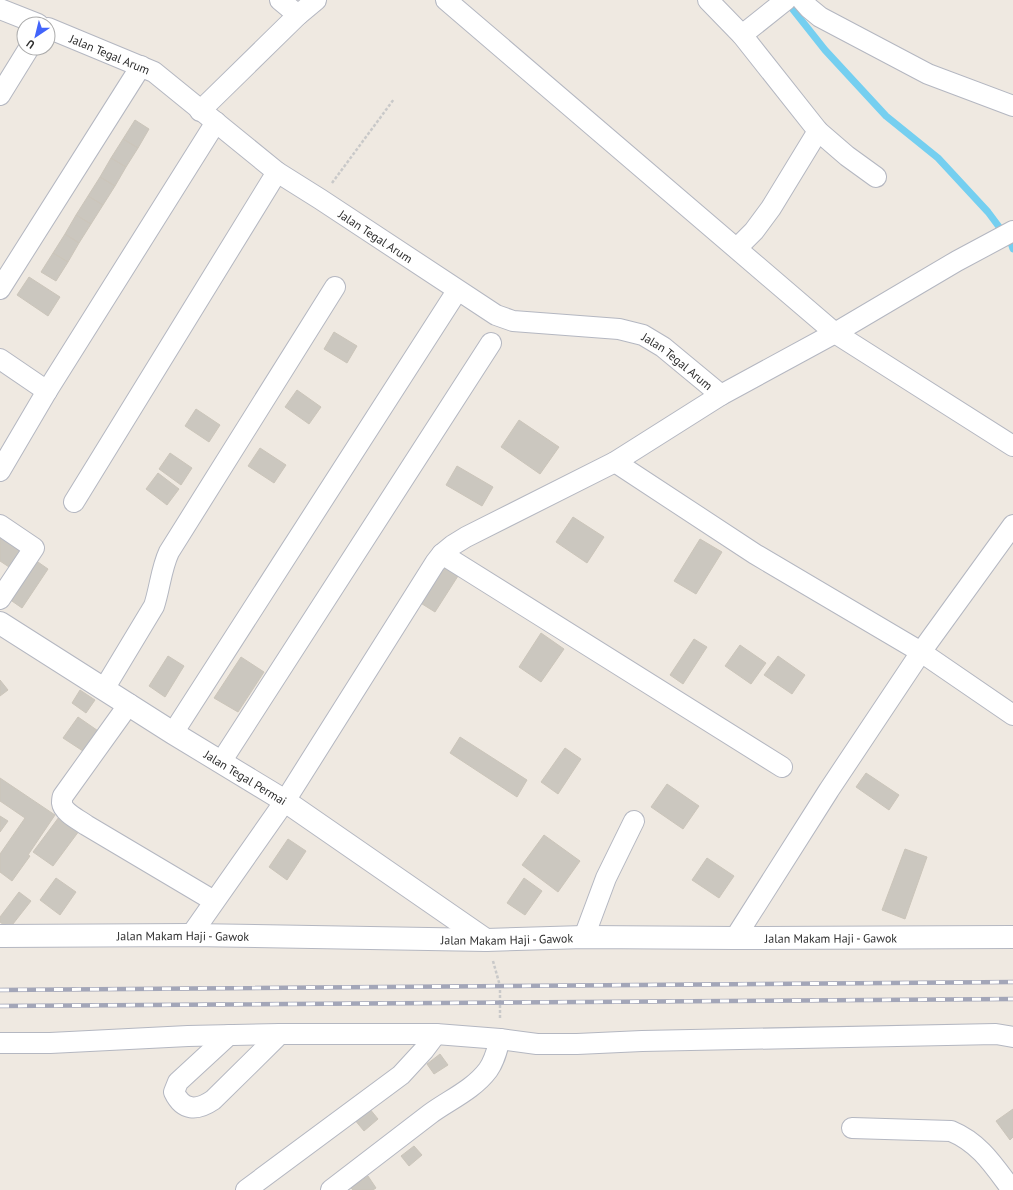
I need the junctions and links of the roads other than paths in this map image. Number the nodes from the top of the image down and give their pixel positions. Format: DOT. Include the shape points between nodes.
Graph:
graph roads {
  1 [pos="3,0"];
  2 [pos="280,0"];
  3 [pos="316,0"];
  4 [pos="446,0"];
  5 [pos="708,0"];
  6 [pos="802,0"];
  7 [pos="784,1"];
  8 [pos="0,4"];
  9 [pos="0,9"];
  10 [pos="298,15"];
  11 [pos="18,16"];
  12 [pos="56,31"];
  13 [pos="742,35"];
  14 [pos="23,56"];
  15 [pos="141,66"];
  16 [pos="0,95"];
  17 [pos="1013,106"];
  18 [pos="208,116"];
  19 [pos="818,131"];
  20 [pos="277,172"];
  21 [pos="876,178"];
  22 [pos="1009,233"];
  23 [pos="737,248"];
  24 [pos="335,287"];
  25 [pos="0,289"];
  26 [pos="457,291"];
  27 [pos="835,333"];
  28 [pos="491,343"];
  29 [pos="0,359"];
  30 [pos="47,391"];
  31 [pos="721,395"];
  32 [pos="1013,446"];
  33 [pos="616,462"];
  34 [pos="0,470"];
  35 [pos="74,502"];
  36 [pos="1013,525"];
  37 [pos="0,526"];
  38 [pos="442,554"];
  39 [pos="0,599"];
  40 [pos="0,623"];
  41 [pos="920,652"];
  42 [pos="104,689"];
  43 [pos="129,704"];
  44 [pos="1013,715"];
  45 [pos="173,733"];
  46 [pos="220,762"];
  47 [pos="782,767"];
  48 [pos="285,801"];
  49 [pos="634,821"];
  50 [pos="214,901"];
  51 [pos="191,935"];
  52 [pos="0,936"];
  53 [pos="584,937"];
  54 [pos="1013,937"];
  55 [pos="735,938"];
  56 [pos="486,940"];
  57 [pos="280,1034"];
  58 [pos="436,1034"];
  59 [pos="229,1035"];
  60 [pos="1013,1037"];
  61 [pos="500,1039"];
  62 [pos="0,1043"];
  63 [pos="852,1128"];
  64 [pos="246,1190"];
  65 [pos="330,1190"];
  66 [pos="1012,1190"];
  1 -- 8 [label="street"];
  2 -- 10 [label="street"];
  3 -- 10 [label="street"];
  4 -- 23 [label="street"];
  5 -- 13 [label="street"];
  6 -- 17 [label="street" via="820,17 928,74"];
  7 -- 13 [label="street"];
  9 -- 11 [label="street"];
  10 -- 18 [label="street"];
  12 -- 15 [label="street, Jalan Tegal Arum"];
  13 -- 19 [label="street"];
  14 -- 16 [label="street"];
  15 -- 18 [label="street, Jalan Tegal Arum" via="163,78"];
  15 -- 25 [label="street"];
  18 -- 20 [label="street, Jalan Tegal Arum"];
  18 -- 30 [label="street"];
  19 -- 21 [label="street"];
  19 -- 23 [label="street" via="771,208"];
  20 -- 26 [label="street, Jalan Tegal Arum"];
  20 -- 35 [label="street"];
  22 -- 27 [label="street"];
  23 -- 27 [label="street"];
  24 -- 42 [label="street" via="169,552 164,562 154,606"];
  26 -- 31 [label="street, Jalan Tegal Arum" via="504,319 619,329 643,335"];
  26 -- 45 [label="street"];
  27 -- 31 [label="street"];
  27 -- 32 [label="street"];
  28 -- 46 [label="street"];
  29 -- 30 [label="street"];
  30 -- 34 [label="street"];
  31 -- 33 [label="street"];
  33 -- 38 [label="street" via="480,529"];
  33 -- 41 [label="street" via="755,554"];
  36 -- 41 [label="street"];
  37 -- 39 [label="street" via="34,548"];
  38 -- 47 [label="street"];
  38 -- 48 [label="street"];
  40 -- 42 [label="street, Jalan Tegal Permai"];
  41 -- 44 [label="street"];
  41 -- 55 [label="street"];
  42 -- 43 [label="street, Jalan Tegal Permai"];
  43 -- 45 [label="street, Jalan Tegal Permai"];
  43 -- 50 [label="street" via="63,796 64,809 86,825"];
  45 -- 46 [label="street, Jalan Tegal Permai"];
  46 -- 48 [label="street, Jalan Tegal Permai"];
  48 -- 50 [label="street"];
  48 -- 56 [label="street, Jalan Tegal Permai"];
  49 -- 53 [label="street" via="606,878"];
  50 -- 51 [label="street"];
  51 -- 52 [label="street, Jalan Makam Haji - Gawok"];
  51 -- 56 [label="street, Jalan Makam Haji - Gawok"];
  53 -- 55 [label="street, Jalan Makam Haji - Gawok"];
  53 -- 56 [label="street, Jalan Makam Haji - Gawok"];
  54 -- 55 [label="street, Jalan Makam Haji - Gawok"];
  57 -- 58 [label="street"];
  57 -- 59 [label="street"];
  57 -- 59 [label="street" via="213,1100 197,1108 187,1107 180,1102 174,1092 178,1082"];
  58 -- 61 [label="street"];
  58 -- 64 [label="street" via="401,1076"];
  59 -- 62 [label="street"];
  60 -- 61 [label="street" via="996,1034 578,1044 537,1044"];
  61 -- 65 [label="street" via="494,1060 478,1080"];
  63 -- 66 [label="street" via="951,1132 959,1135 988,1158"];
}
